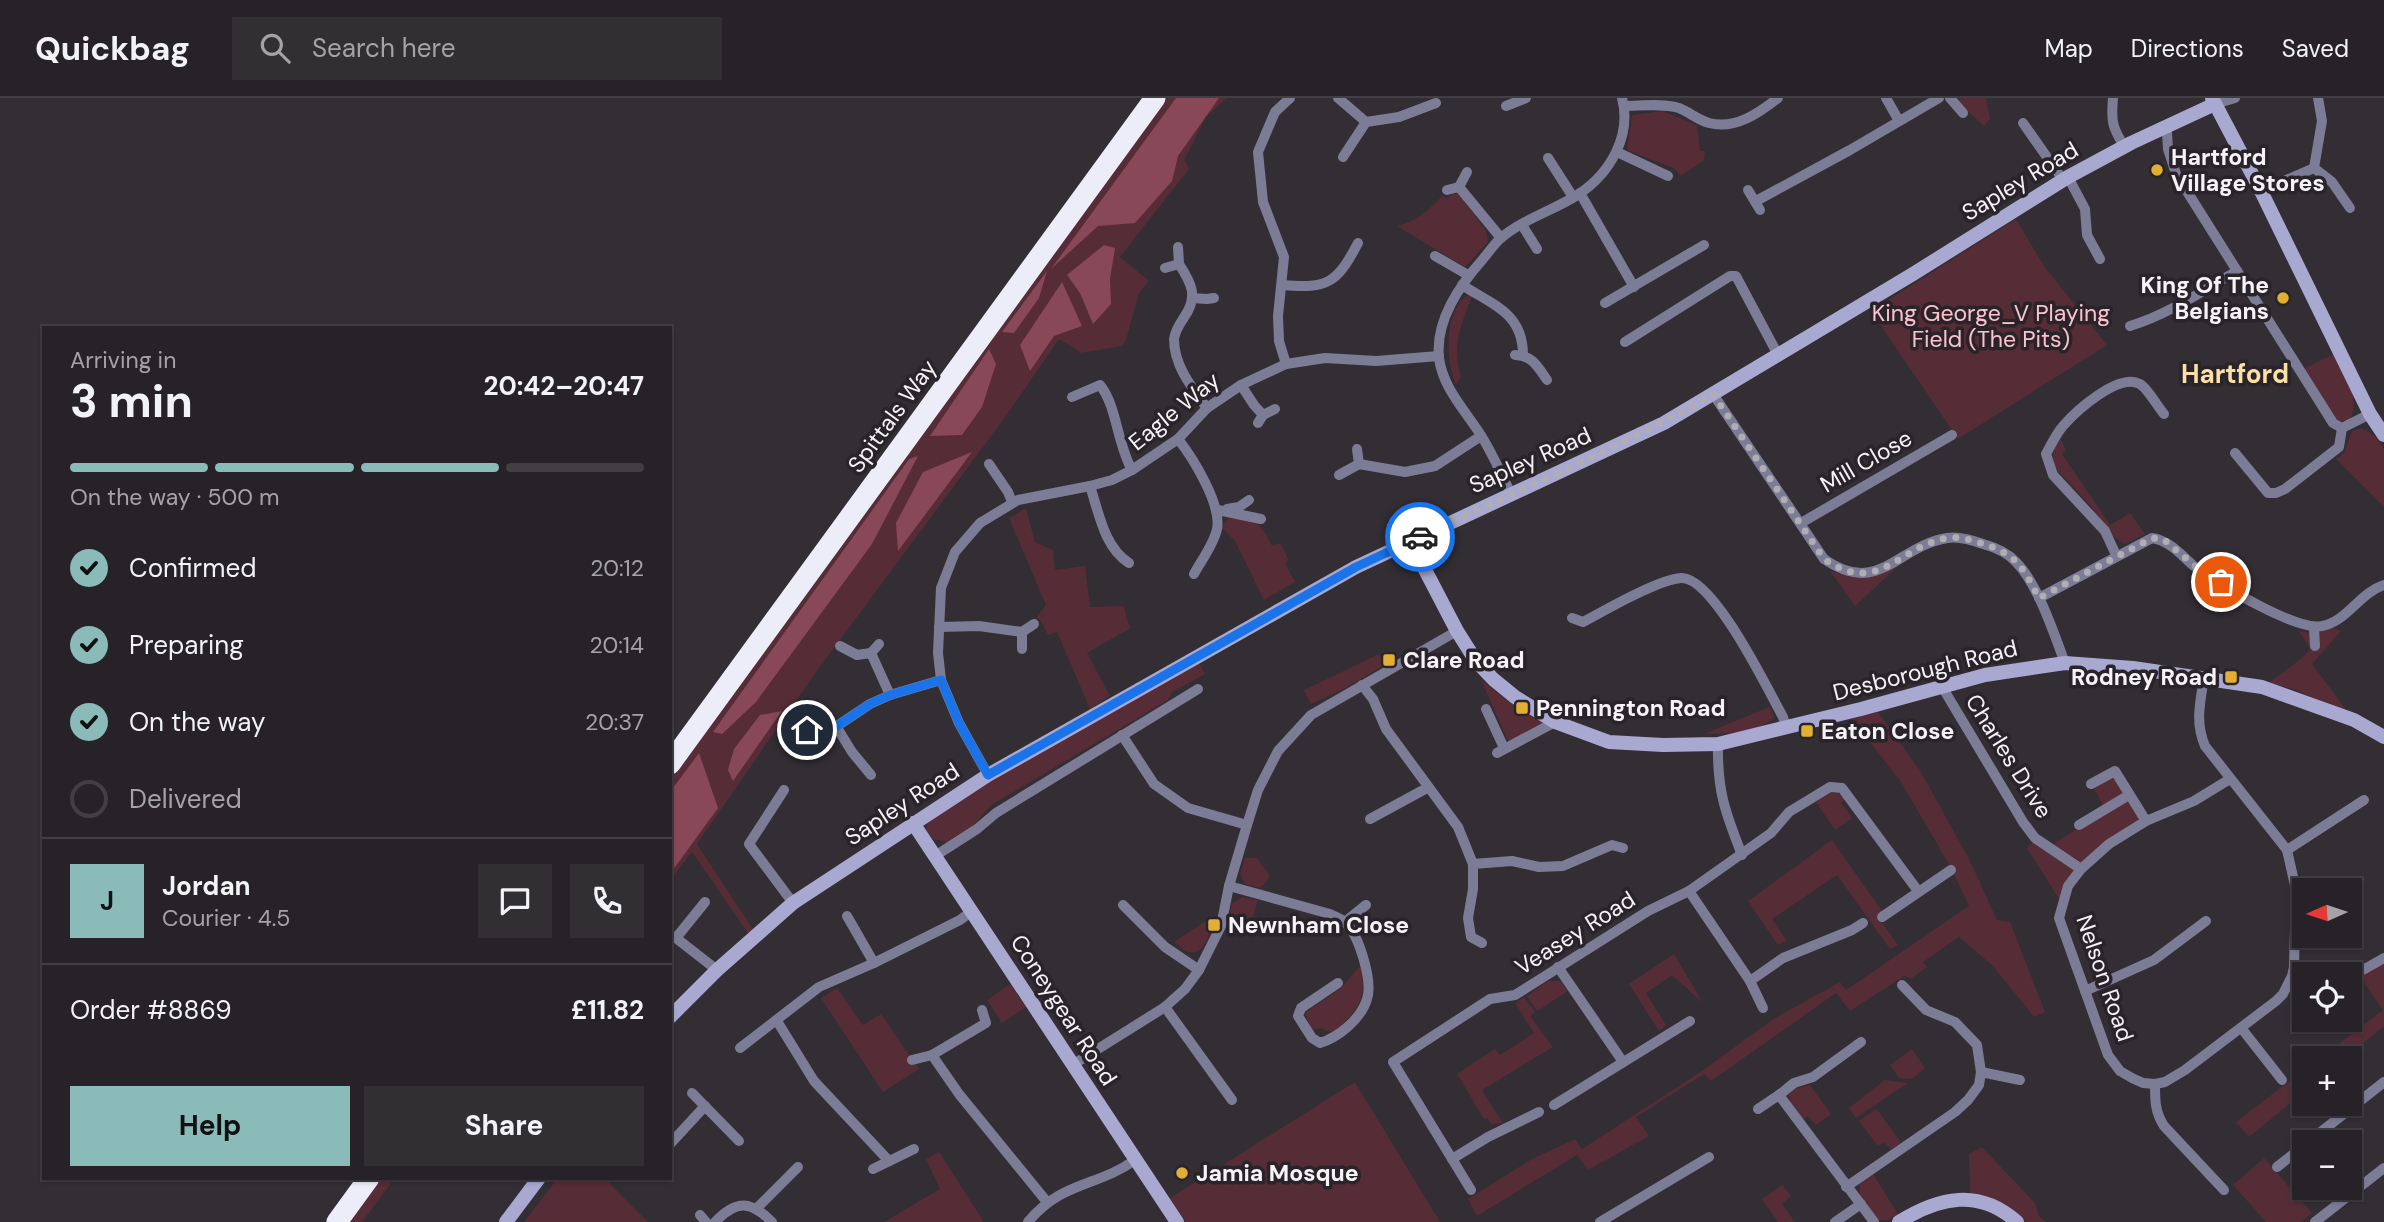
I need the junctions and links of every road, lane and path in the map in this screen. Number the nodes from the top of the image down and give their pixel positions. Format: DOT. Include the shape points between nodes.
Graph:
graph roads {
  1 [pos="1156,98"];
  2 [pos="1290,98"];
  3 [pos="1338,98"];
  4 [pos="1778,98"];
  5 [pos="1886,98"];
  6 [pos="1939,98"];
  7 [pos="1950,98"];
  8 [pos="2113,98"];
  9 [pos="2235,98"];
  10 [pos="2318,98"];
  11 [pos="1523,99"];
  12 [pos="2214,101"];
  13 [pos="1623,102"];
  14 [pos="1436,104"];
  15 [pos="1506,106"];
  16 [pos="1963,113"];
  17 [pos="1899,121"];
  18 [pos="1366,122"];
  19 [pos="2023,123"];
  20 [pos="2165,127"];
  21 [pos="2124,146"];
  22 [pos="1617,152"];
  23 [pos="1349,154"];
  24 [pos="1548,158"];
  25 [pos="2314,168"];
  26 [pos="1467,172"];
  27 [pos="1668,176"];
  28 [pos="2065,179"];
  29 [pos="1459,187"];
  30 [pos="1447,190"];
  31 [pos="1748,190"];
  32 [pos="2261,191"];
  33 [pos="1577,195"];
  34 [pos="2350,208"];
  35 [pos="1522,225"];
  36 [pos="1501,238"];
  37 [pos="1358,243"];
  38 [pos="1704,245"];
  39 [pos="1178,247"];
  40 [pos="1537,249"];
  41 [pos="1352,255"];
  42 [pos="1435,256"];
  43 [pos="2099,259"];
  44 [pos="1363,261"];
  45 [pos="1179,264"];
  46 [pos="1165,268"];
  47 [pos="2237,271"];
  48 [pos="1465,280"];
  49 [pos="1283,285"];
  50 [pos="1634,287"];
  51 [pos="1192,298"];
  52 [pos="1214,298"];
  53 [pos="1605,303"];
  54 [pos="2130,326"];
  55 [pos="1625,342"];
  56 [pos="1778,355"];
  57 [pos="1439,356"];
  58 [pos="1286,364"];
  59 [pos="1547,380"];
  60 [pos="1241,385"];
  61 [pos="1713,394"];
  62 [pos="1072,397"];
  63 [pos="1208,408"];
  64 [pos="1275,409"];
  65 [pos="2164,414"];
  66 [pos="2370,414"];
  67 [pos="2342,428"];
  68 [pos="1952,435"];
  69 [pos="2384,435"];
  70 [pos="1482,436"];
  71 [pos="1178,439"];
  72 [pos="1357,449"];
  73 [pos="2235,453"];
  74 [pos="1359,464"];
  75 [pos="990,468"];
  76 [pos="1132,470"];
  77 [pos="1339,475"];
  78 [pos="1090,486"];
  79 [pos="1511,494"];
  80 [pos="1249,500"];
  81 [pos="1012,502"];
  82 [pos="1218,510"];
  83 [pos="1261,519"];
  84 [pos="1801,523"];
  85 [pos="1410,541"];
  86 [pos="1117,555"];
  87 [pos="2116,555"];
  88 [pos="1104,561"];
  89 [pos="1129,563"];
  90 [pos="1194,574"];
  91 [pos="2384,585"];
  92 [pos="2039,598"];
  93 [pos="1572,618"];
  94 [pos="1034,624"];
  95 [pos="939,627"];
  96 [pos="2314,628"];
  97 [pos="1457,631"];
  98 [pos="1022,632"];
  99 [pos="840,646"];
  100 [pos="2315,646"];
  101 [pos="1022,649"];
  102 [pos="2065,663"];
  103 [pos="2204,678"];
  104 [pos="941,680"];
  105 [pos="1362,685"];
  106 [pos="1941,685"];
  107 [pos="1198,689"];
  108 [pos="890,695"];
  109 [pos="1486,709"];
  110 [pos="796,722"];
  111 [pos="1555,722"];
  112 [pos="836,726"];
  113 [pos="1786,728"];
  114 [pos="1122,735"];
  115 [pos="2384,737"];
  116 [pos="1717,744"];
  117 [pos="672,761"];
  118 [pos="871,775"];
  119 [pos="988,775"];
  120 [pos="2230,779"];
  121 [pos="2091,784"];
  122 [pos="1427,788"];
  123 [pos="784,790"];
  124 [pos="2129,795"];
  125 [pos="2343,798"];
  126 [pos="2364,800"];
  127 [pos="2351,809"];
  128 [pos="1370,819"];
  129 [pos="2146,821"];
  130 [pos="913,823"];
  131 [pos="1247,825"];
  132 [pos="2080,825"];
  133 [pos="1623,848"];
  134 [pos="2287,849"];
  135 [pos="1742,855"];
  136 [pos="935,856"];
  137 [pos="1473,864"];
  138 [pos="2081,869"];
  139 [pos="1951,870"];
  140 [pos="1229,886"];
  141 [pos="1689,891"];
  142 [pos="1918,891"];
  143 [pos="705,902"];
  144 [pos="793,903"];
  145 [pos="1123,905"];
  146 [pos="1366,905"];
  147 [pos="972,911"];
  148 [pos="847,916"];
  149 [pos="1882,917"];
  150 [pos="2206,921"];
  151 [pos="1345,922"];
  152 [pos="1863,923"];
  153 [pos="1482,943"];
  154 [pos="2384,958"];
  155 [pos="2294,962"];
  156 [pos="874,963"];
  157 [pos="1558,967"];
  158 [pos="716,970"];
  159 [pos="1199,970"];
  160 [pos="2362,970"];
  161 [pos="2292,972"];
  162 [pos="1750,981"];
  163 [pos="1338,983"];
  164 [pos="1902,985"];
  165 [pos="2085,991"];
  166 [pos="1165,1007"];
  167 [pos="1763,1008"];
  168 [pos="982,1010"];
  169 [pos="672,1015"];
  170 [pos="777,1021"];
  171 [pos="1690,1021"];
  172 [pos="2242,1029"];
  173 [pos="1861,1042"];
  174 [pos="740,1048"];
  175 [pos="932,1055"];
  176 [pos="912,1060"];
  177 [pos="1623,1062"];
  178 [pos="1074,1065"];
  179 [pos="1981,1072"];
  180 [pos="2020,1080"];
  181 [pos="2282,1080"];
  182 [pos="2384,1082"];
  183 [pos="2155,1084"];
  184 [pos="692,1093"];
  185 [pos="1779,1095"];
  186 [pos="1232,1100"];
  187 [pos="1554,1105"];
  188 [pos="705,1106"];
  189 [pos="1758,1109"];
  190 [pos="1539,1112"];
  191 [pos="2324,1130"];
  192 [pos="672,1141"];
  193 [pos="739,1141"];
  194 [pos="914,1149"];
  195 [pos="2292,1155"];
  196 [pos="1709,1157"];
  197 [pos="1452,1159"];
  198 [pos="1135,1160"];
  199 [pos="889,1161"];
  200 [pos="799,1167"];
  201 [pos="2277,1167"];
  202 [pos="2384,1168"];
  203 [pos="873,1170"];
  204 [pos="368,1180"];
  205 [pos="538,1180"];
  206 [pos="1846,1187"];
  207 [pos="1471,1190"];
  208 [pos="2224,1190"];
  209 [pos="1047,1202"];
  210 [pos="1861,1204"];
  211 [pos="758,1207"];
  212 [pos="337,1222"];
  213 [pos="506,1222"];
  214 [pos="715,1222"];
  215 [pos="772,1222"];
  216 [pos="1028,1222"];
  217 [pos="1177,1222"];
  218 [pos="1600,1222"];
  219 [pos="1835,1222"];
  220 [pos="1874,1222"];
  221 [pos="1899,1222"];
  222 [pos="2017,1222"];
  223 [pos="2315,1222"];
  1 -- 117 [label="highway, Spittals Way"];
  2 -- 49 [label="street" via="1275,112 1258,152 1263,202 1284,257"];
  3 -- 18 [label="street"];
  4 -- 13 [label="street" via="1761,111 1729,124 1708,122 1680,108"];
  5 -- 17 [label="street"];
  6 -- 17 [label="street"];
  7 -- 16 [label="street"];
  8 -- 21 [label="street" via="2113,129"];
  9 -- 12 [label="street"];
  10 -- 25 [label="street" via="2322,121"];
  11 -- 15 [label="street"];
  12 -- 20 [label="street, Sapley Road"];
  12 -- 32 [label="street"];
  13 -- 22 [label="street" via="1623,134"];
  14 -- 18 [label="street"];
  17 -- 31 [label="street" via="1758,205"];
  18 -- 23 [label="street"];
  19 -- 28 [label="street"];
  20 -- 21 [label="street, Sapley Road"];
  20 -- 47 [label="street" via="2176,174"];
  21 -- 28 [label="street, Sapley Road"];
  22 -- 27 [label="street"];
  22 -- 33 [label="street" via="1599,177"];
  24 -- 33 [label="street"];
  25 -- 32 [label="street"];
  25 -- 34 [label="street" via="2332,182"];
  26 -- 29 [label="street"];
  28 -- 43 [label="street" via="2085,209 2087,235"];
  28 -- 56 [label="street, Sapley Road"];
  29 -- 30 [label="street"];
  29 -- 36 [label="street"];
  32 -- 66 [label="street"];
  33 -- 35 [label="street"];
  33 -- 50 [label="street"];
  35 -- 36 [label="street"];
  35 -- 40 [label="street"];
  36 -- 48 [label="street"];
  37 -- 41 [label="street"];
  38 -- 50 [label="street"];
  39 -- 45 [label="street"];
  41 -- 44 [label="street"];
  41 -- 49 [label="street" via="1328,282 1306,287"];
  42 -- 48 [label="street"];
  45 -- 46 [label="street"];
  45 -- 51 [label="street" via="1191,283"];
  47 -- 54 [label="street" via="2174,308"];
  47 -- 67 [label="street" via="2333,423"];
  48 -- 57 [label="street" via="1442,330"];
  48 -- 59 [label="street" via="1512,317 1523,340 1519,355 1533,360"];
  49 -- 58 [label="street" via="1278,316"];
  50 -- 53 [label="street"];
  51 -- 52 [label="street"];
  51 -- 63 [label="street" via="1174,337 1176,355 1186,380"];
  55 -- 56 [label="street" via="1736,276"];
  56 -- 61 [label="street, Sapley Road"];
  57 -- 58 [label="street, Eagle Way" via="1376,361 1325,358"];
  57 -- 70 [label="street" via="1451,393"];
  58 -- 60 [label="street, Eagle Way"];
  60 -- 63 [label="street, Eagle Way"];
  60 -- 64 [label="street, Eagle Way" via="1261,419"];
  61 -- 79 [label="street, Sapley Road" via="1664,423"];
  61 -- 84 [label="street"];
  62 -- 76 [label="street" via="1100,385 1109,396"];
  63 -- 71 [label="street, Eagle Way"];
  65 -- 87 [label="street" via="2142,385 2130,381 2109,388 2061,428 2046,454 2053,475 2105,531"];
  66 -- 67 [label="street"];
  66 -- 69 [label="street"];
  67 -- 73 [label="street" via="2339,447 2276,493 2268,493"];
  68 -- 84 [label="street, Mill Close"];
  70 -- 74 [label="street" via="1435,466 1405,472"];
  70 -- 79 [label="street"];
  71 -- 76 [label="street, Eagle Way"];
  71 -- 82 [label="street"];
  72 -- 74 [label="street"];
  74 -- 77 [label="street"];
  75 -- 81 [label="street"];
  76 -- 78 [label="street, Eagle Way"];
  78 -- 81 [label="street, Eagle Way"];
  78 -- 86 [label="street" via="1103,529"];
  79 -- 85 [label="street, Sapley Road"];
  80 -- 82 [label="street" via="1239,507"];
  81 -- 95 [label="street, Eagle Way" via="980,523 955,552 941,588"];
  82 -- 83 [label="street"];
  82 -- 90 [label="street" via="1217,531"];
  84 -- 92 [label="street" via="1824,559 1853,573 1877,571 1948,538 1995,547 2016,562"];
  85 -- 97 [label="street, Desborough Road"];
  85 -- 119 [label="street, Sapley Road"];
  86 -- 88 [label="street"];
  86 -- 89 [label="street"];
  87 -- 92 [label="street"];
  87 -- 96 [label="street" via="2152,538 2163,539 2200,570 2283,617"];
  91 -- 96 [label="street" via="2370,590 2342,617"];
  92 -- 102 [label="street"];
  93 -- 113 [label="street" via="1583,622 1665,581 1684,577 1700,586 1729,620"];
  94 -- 98 [label="street"];
  95 -- 98 [label="street"];
  95 -- 104 [label="street, Eagle Way"];
  96 -- 100 [label="street"];
  97 -- 105 [label="street"];
  97 -- 111 [label="street, Desborough Road" via="1493,679"];
  98 -- 101 [label="street"];
  99 -- 108 [label="street" via="857,655 875,649"];
  102 -- 103 [label="street, Desborough Road"];
  102 -- 106 [label="street, Desborough Road"];
  103 -- 115 [label="street, Desborough Road" via="2284,694 2354,720"];
  103 -- 120 [label="street" via="2199,732"];
  104 -- 108 [label="street"];
  104 -- 119 [label="street, Eagle Way"];
  105 -- 122 [label="street" via="1385,729"];
  105 -- 131 [label="street" via="1311,715 1278,751"];
  106 -- 113 [label="street, Desborough Road"];
  106 -- 138 [label="street, Charles Drive" via="2035,838"];
  107 -- 114 [label="street"];
  108 -- 112 [label="street"];
  109 -- 111 [label="street" via="1500,751"];
  110 -- 112 [label="street" via="819,738"];
  111 -- 116 [label="street, Desborough Road" via="1609,742"];
  112 -- 118 [label="street"];
  113 -- 116 [label="street, Desborough Road"];
  114 -- 131 [label="street" via="1154,784 1188,808"];
  114 -- 136 [label="street"];
  116 -- 135 [label="street" via="1723,804"];
  119 -- 130 [label="street, Sapley Road"];
  120 -- 129 [label="street, Nelson Road" via="2194,801"];
  120 -- 134 [label="street"];
  121 -- 124 [label="street" via="2115,771"];
  122 -- 128 [label="street"];
  122 -- 137 [label="street" via="1458,827"];
  123 -- 144 [label="street" via="744,846"];
  124 -- 129 [label="street"];
  124 -- 132 [label="street"];
  125 -- 127 [label="street"];
  126 -- 127 [label="street"];
  127 -- 134 [label="street"];
  129 -- 138 [label="street, Nelson Road"];
  130 -- 136 [label="street, Coneygear Road"];
  130 -- 144 [label="street, Sapley Road"];
  131 -- 140 [label="street"];
  133 -- 137 [label="street" via="1612,845 1563,866 1513,861"];
  134 -- 155 [label="street" via="2296,890"];
  135 -- 141 [label="street, Veasey Road"];
  135 -- 142 [label="street, Veasey Road" via="1789,812 1830,787 1842,788"];
  136 -- 147 [label="street, Coneygear Road"];
  137 -- 153 [label="street" via="1468,918 1471,937"];
  138 -- 165 [label="street, Nelson Road" via="2068,886 2059,918"];
  139 -- 142 [label="street"];
  140 -- 151 [label="street"];
  140 -- 159 [label="street" via="1221,926"];
  141 -- 157 [label="street, Veasey Road"];
  141 -- 162 [label="street"];
  142 -- 149 [label="street"];
  143 -- 158 [label="street" via="676,938"];
  144 -- 158 [label="street, Sapley Road"];
  145 -- 159 [label="street" via="1165,947"];
  146 -- 151 [label="street"];
  147 -- 156 [label="street"];
  147 -- 178 [label="street, Coneygear Road"];
  148 -- 156 [label="street"];
  150 -- 165 [label="street" via="2154,961"];
  151 -- 163 [label="street" via="1364,957 1367,1000 1354,1021 1332,1040 1320,1043 1298,1016 1301,1008"];
  152 -- 162 [label="street" via="1783,958"];
  154 -- 160 [label="street"];
  156 -- 170 [label="street" via="819,987"];
  157 -- 177 [label="street"];
  157 -- 197 [label="street, Veasey Road" via="1515,995 1490,999 1393,1062"];
  158 -- 169 [label="street, Sapley Road"];
  159 -- 166 [label="street"];
  161 -- 172 [label="street" via="2283,994"];
  162 -- 167 [label="street"];
  164 -- 179 [label="street" via="1926,1010 1955,1022 1977,1045"];
  165 -- 183 [label="street, Nelson Road" via="2108,1055 2132,1078"];
  166 -- 178 [label="street"];
  166 -- 186 [label="street"];
  168 -- 175 [label="street" via="986,1023"];
  170 -- 174 [label="street"];
  170 -- 199 [label="street" via="814,1081"];
  171 -- 177 [label="street"];
  172 -- 181 [label="street"];
  172 -- 183 [label="street" via="2176,1077"];
  173 -- 185 [label="street"];
  175 -- 176 [label="street"];
  175 -- 209 [label="street"];
  177 -- 187 [label="street"];
  178 -- 198 [label="street, Coneygear Road"];
  179 -- 180 [label="street"];
  179 -- 206 [label="street" via="1979,1086 1968,1101"];
  182 -- 191 [label="street"];
  183 -- 208 [label="street" via="2157,1116"];
  184 -- 188 [label="street"];
  185 -- 189 [label="street"];
  185 -- 206 [label="street"];
  188 -- 192 [label="street"];
  188 -- 193 [label="street"];
  190 -- 197 [label="street"];
  194 -- 199 [label="street"];
  195 -- 201 [label="street"];
  196 -- 218 [label="street"];
  197 -- 207 [label="street"];
  198 -- 209 [label="street"];
  198 -- 217 [label="street, Coneygear Road"];
  199 -- 203 [label="street"];
  200 -- 211 [label="street"];
  202 -- 223 [label="street"];
  204 -- 212 [label="highway"];
  205 -- 213 [label="street"];
  206 -- 210 [label="street"];
  209 -- 216 [label="street"];
  210 -- 219 [label="street"];
  210 -- 220 [label="street"];
  211 -- 214 [label="street" via="741,1205 725,1211"];
  211 -- 215 [label="street"];
  221 -- 222 [label="street" via="1952,1199 1993,1205"];
}
